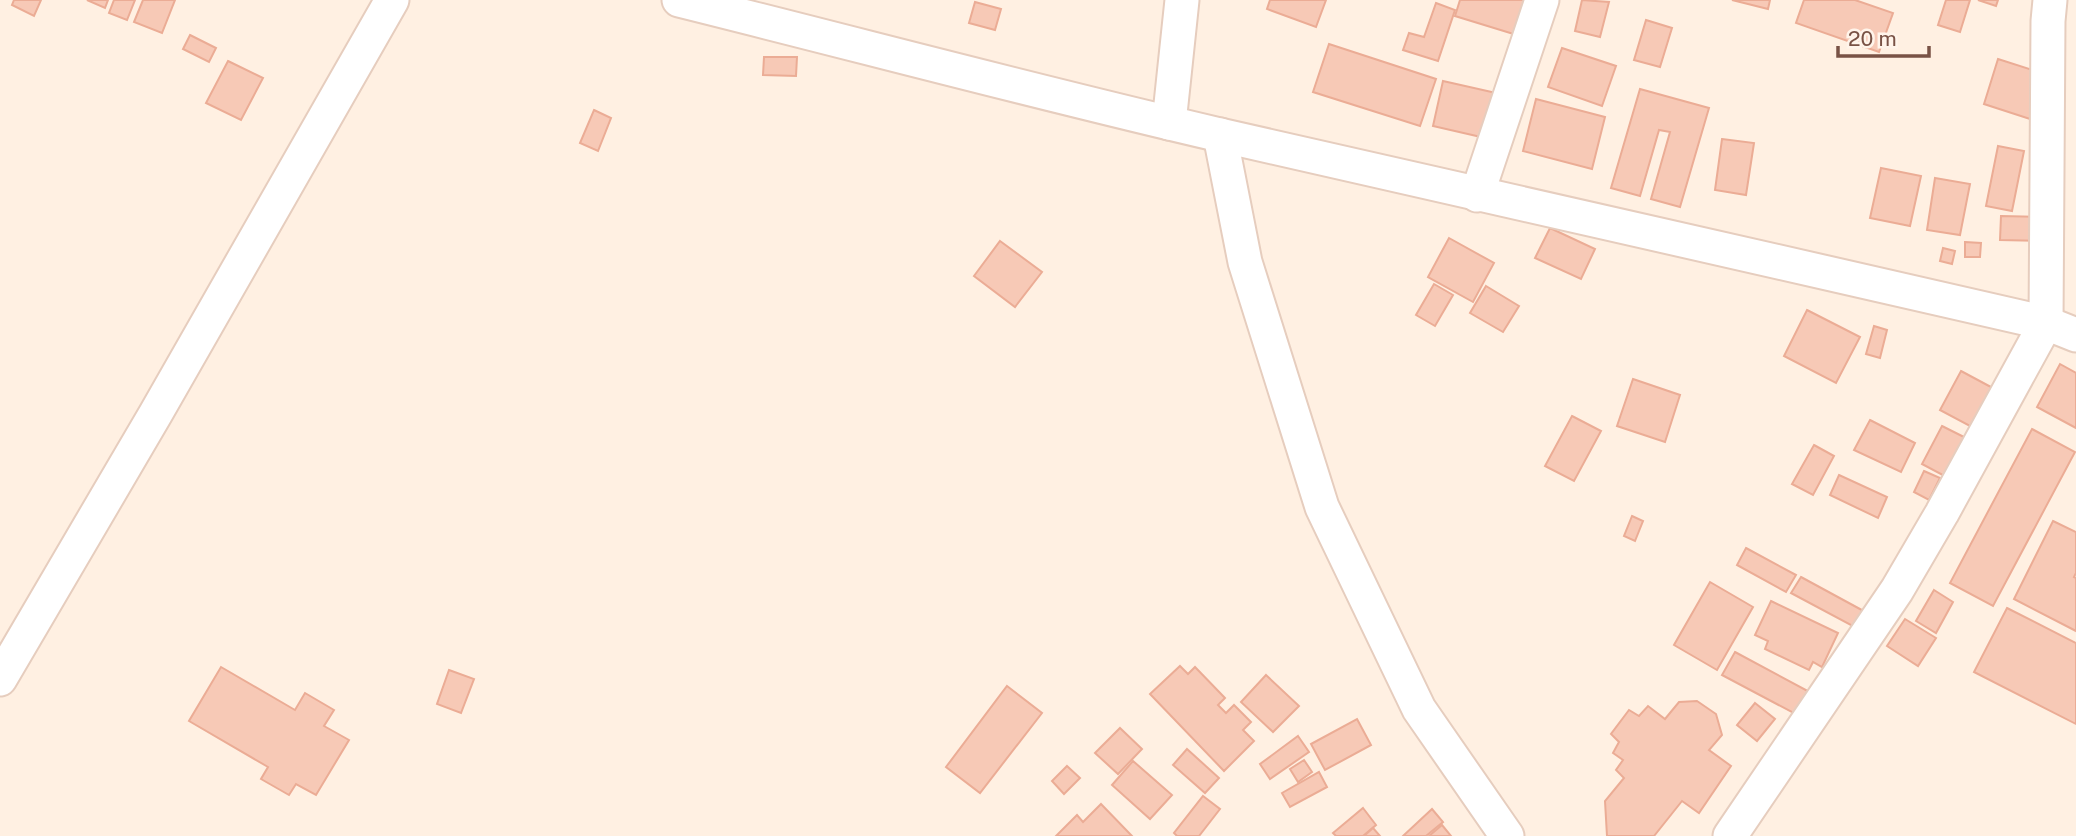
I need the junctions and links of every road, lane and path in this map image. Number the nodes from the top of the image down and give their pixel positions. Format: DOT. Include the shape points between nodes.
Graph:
graph roads {
  1 [pos="392,0"];
  2 [pos="680,0"];
  3 [pos="1182,0"];
  4 [pos="1542,0"];
  5 [pos="2050,0"];
  6 [pos="1169,123"];
  7 [pos="1220,135"];
  8 [pos="1477,195"];
  9 [pos="2061,329"];
  10 [pos="0,679"];
  11 [pos="1507,836"];
  12 [pos="1730,836"];
  1 -- 10 [label="street"];
  2 -- 6 [label="street"];
  3 -- 6 [label="street"];
  4 -- 8 [label="street"];
  5 -- 9 [label="street"];
  6 -- 7 [label="street"];
  7 -- 8 [label="street"];
  7 -- 11 [label="street" via="1245,262 1322,507 1419,709"];
  8 -- 9 [label="street"];
  9 -- 12 [label="street" via="1897,590"];
}
